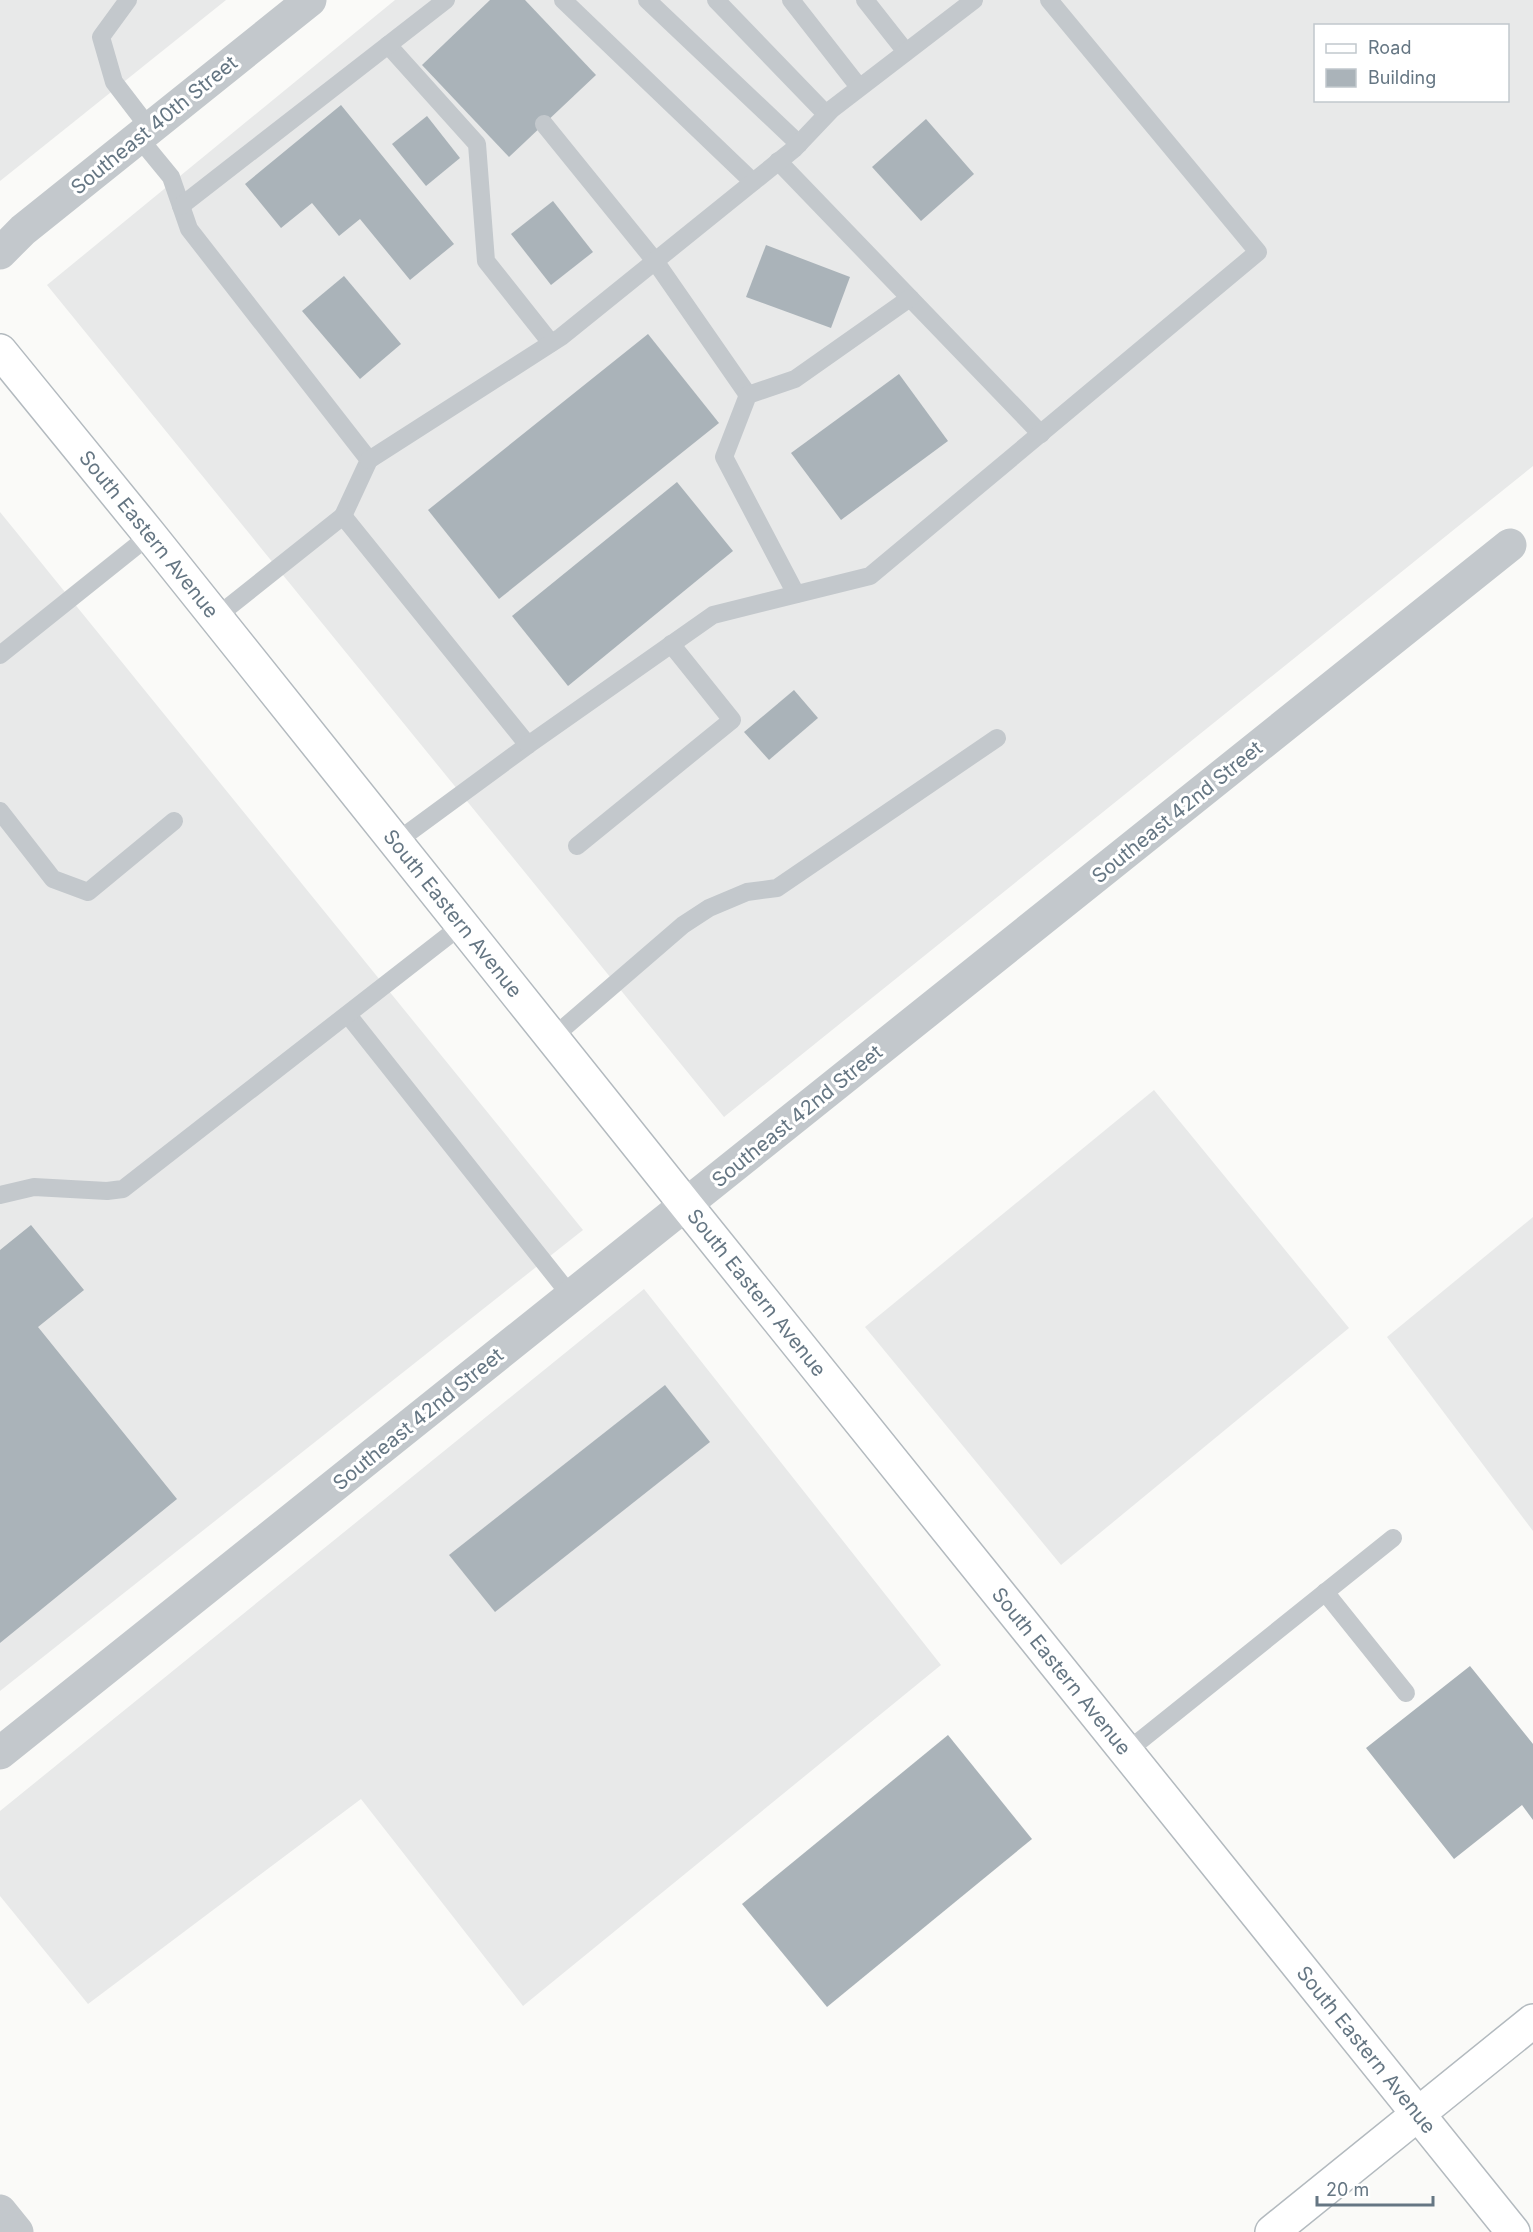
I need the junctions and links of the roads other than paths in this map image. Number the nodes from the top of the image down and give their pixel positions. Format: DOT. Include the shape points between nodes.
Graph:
graph roads {
  1 [pos="128,0"];
  2 [pos="310,0"];
  3 [pos="446,0"];
  4 [pos="563,0"];
  5 [pos="647,0"];
  6 [pos="716,0"];
  7 [pos="791,0"];
  8 [pos="865,0"];
  9 [pos="974,0"];
  10 [pos="1049,0"];
  11 [pos="388,45"];
  12 [pos="906,52"];
  13 [pos="860,87"];
  14 [pos="826,114"];
  15 [pos="544,124"];
  16 [pos="145,133"];
  17 [pos="799,144"];
  18 [pos="778,161"];
  19 [pos="753,182"];
  20 [pos="181,206"];
  21 [pos="0,253"];
  22 [pos="655,261"];
  23 [pos="910,298"];
  24 [pos="551,343"];
  25 [pos="0,351"];
  26 [pos="748,395"];
  27 [pos="1041,434"];
  28 [pos="369,460"];
  29 [pos="343,516"];
  30 [pos="150,535"];
  31 [pos="1510,545"];
  32 [pos="796,594"];
  33 [pos="216,617"];
  34 [pos="671,644"];
  35 [pos="0,656"];
  36 [pos="997,738"];
  37 [pos="528,745"];
  38 [pos="0,811"];
  39 [pos="174,821"];
  40 [pos="396,842"];
  41 [pos="577,846"];
  42 [pos="462,925"];
  43 [pos="348,1015"];
  44 [pos="552,1038"];
  45 [pos="0,1196"];
  46 [pos="686,1205"];
  47 [pos="571,1296"];
  48 [pos="1393,1538"];
  49 [pos="1325,1592"];
  50 [pos="1406,1693"];
  51 [pos="1126,1752"];
  52 [pos="0,1753"];
  53 [pos="1533,2021"];
  54 [pos="1418,2115"];
  55 [pos="0,2211"];
  56 [pos="17,2232"];
  57 [pos="1272,2232"];
  58 [pos="1513,2232"];
  1 -- 16 [label="lane" via="100,37 114,82"];
  2 -- 16 [label="street, Southeast 40th Street"];
  3 -- 11 [label="lane"];
  4 -- 19 [label="lane"];
  5 -- 17 [label="lane"];
  6 -- 14 [label="lane"];
  7 -- 13 [label="lane"];
  8 -- 12 [label="lane"];
  9 -- 12 [label="lane"];
  10 -- 27 [label="lane" via="1258,252"];
  11 -- 20 [label="lane"];
  11 -- 24 [label="lane" via="477,144 486,261"];
  12 -- 13 [label="lane"];
  13 -- 14 [label="lane"];
  14 -- 17 [label="lane"];
  15 -- 22 [label="lane"];
  16 -- 20 [label="lane" via="171,177"];
  16 -- 21 [label="street, Southeast 40th Street" via="23,230"];
  17 -- 18 [label="lane"];
  18 -- 19 [label="lane"];
  18 -- 23 [label="lane"];
  19 -- 22 [label="lane"];
  20 -- 28 [label="lane" via="189,229"];
  22 -- 24 [label="lane"];
  22 -- 26 [label="lane"];
  23 -- 26 [label="lane" via="795,379"];
  23 -- 27 [label="lane"];
  24 -- 28 [label="lane"];
  25 -- 30 [label="main road, South Eastern Avenue"];
  26 -- 32 [label="lane" via="724,457"];
  27 -- 32 [label="lane" via="870,576"];
  28 -- 29 [label="lane"];
  29 -- 33 [label="lane"];
  29 -- 37 [label="lane"];
  30 -- 33 [label="main road, South Eastern Avenue"];
  30 -- 35 [label="lane"];
  31 -- 46 [label="street, Southeast 42nd Street"];
  32 -- 34 [label="lane" via="713,615"];
  33 -- 40 [label="main road, South Eastern Avenue"];
  34 -- 37 [label="lane"];
  34 -- 41 [label="lane" via="732,720"];
  36 -- 44 [label="lane" via="777,888 747,892 700,914"];
  37 -- 40 [label="lane"];
  38 -- 39 [label="lane" via="53,879 88,892"];
  40 -- 42 [label="main road, South Eastern Avenue"];
  42 -- 43 [label="lane"];
  42 -- 44 [label="main road, South Eastern Avenue"];
  43 -- 45 [label="lane" via="123,1189 33,1187"];
  43 -- 47 [label="lane"];
  44 -- 46 [label="main road, South Eastern Avenue"];
  46 -- 47 [label="street, Southeast 42nd Street"];
  46 -- 51 [label="main road, South Eastern Avenue"];
  47 -- 52 [label="street, Southeast 42nd Street"];
  48 -- 49 [label="lane"];
  49 -- 50 [label="lane"];
  49 -- 51 [label="lane"];
  51 -- 54 [label="main road, South Eastern Avenue"];
  53 -- 54 [label="main road"];
  54 -- 57 [label="main road"];
  54 -- 58 [label="main road, South Eastern Avenue"];
  55 -- 56 [label="street"];
}
